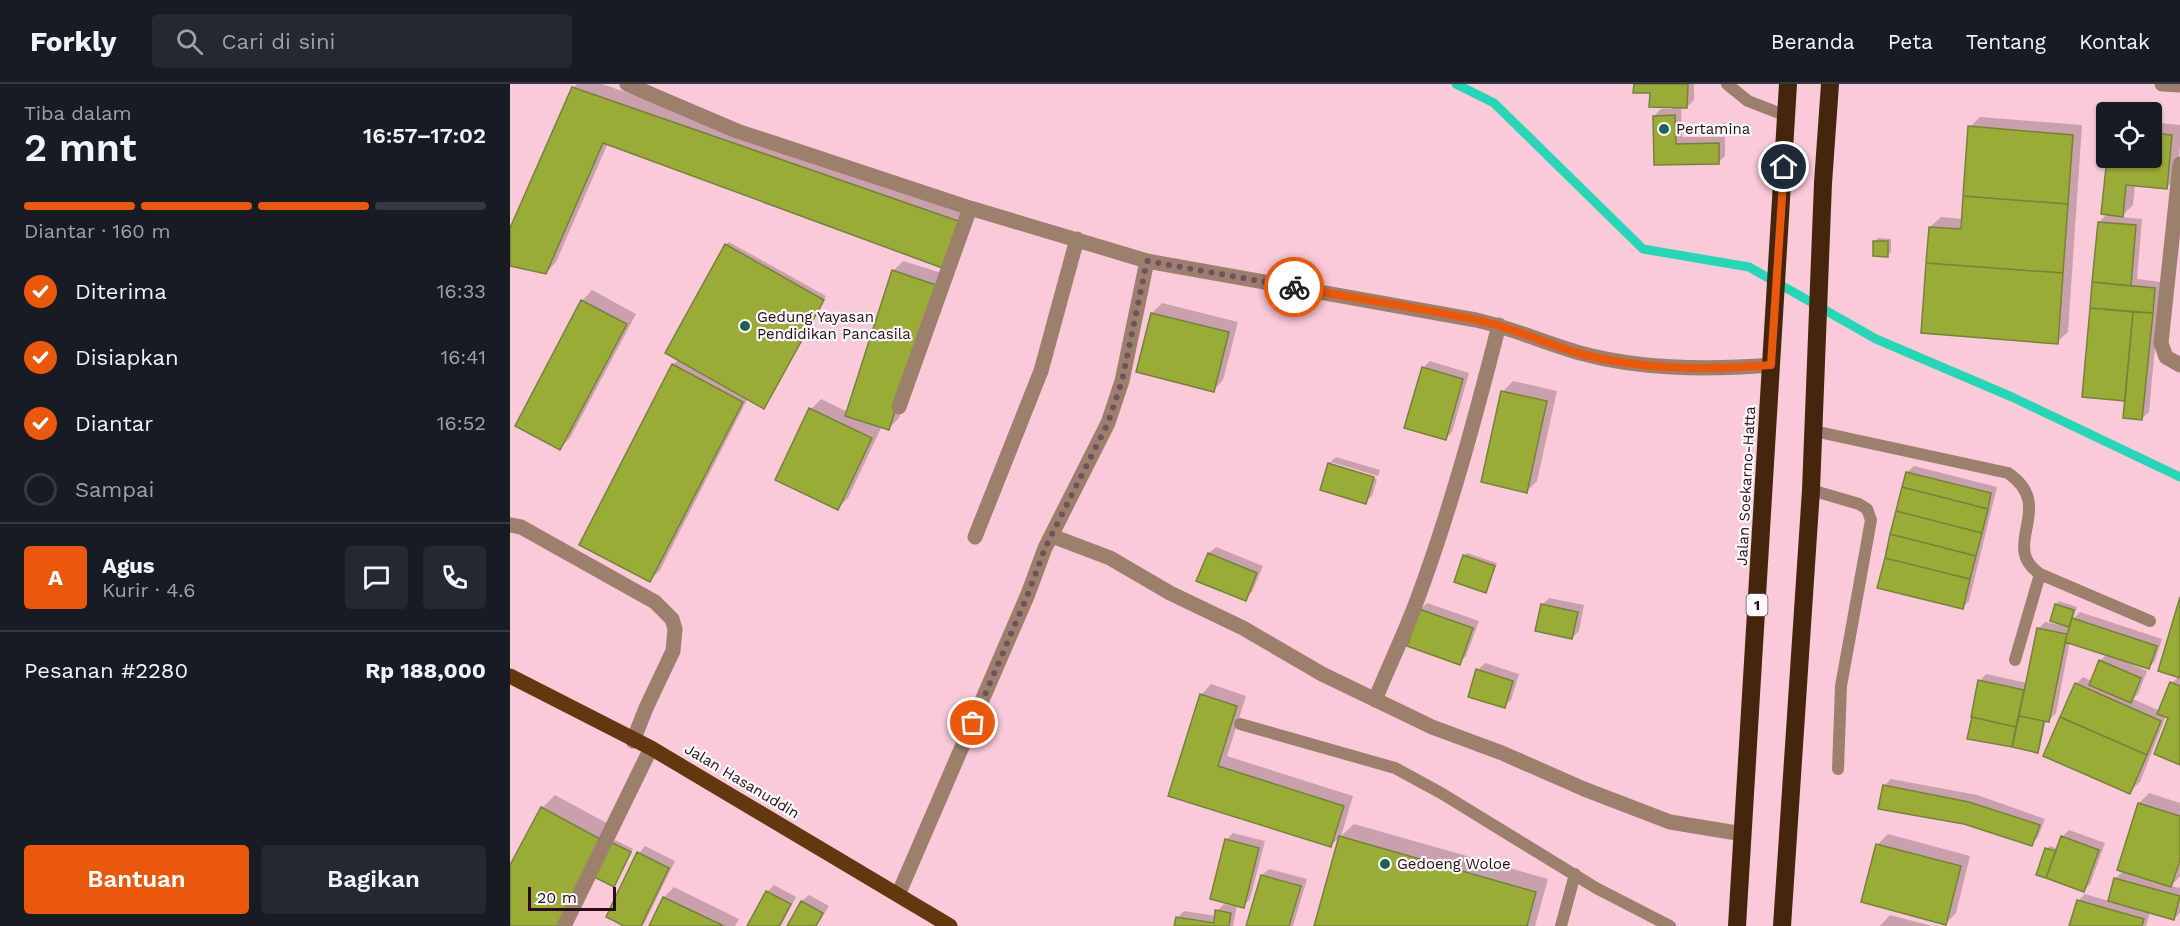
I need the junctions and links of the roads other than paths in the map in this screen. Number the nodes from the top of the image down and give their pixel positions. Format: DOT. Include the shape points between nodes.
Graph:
graph roads {
  1 [pos="627,84"];
  2 [pos="1727,84"];
  3 [pos="1788,84"];
  4 [pos="1830,84"];
  5 [pos="2162,84"];
  6 [pos="2180,85"];
  7 [pos="1787,116"];
  8 [pos="2180,164"];
  9 [pos="970,208"];
  10 [pos="1077,239"];
  11 [pos="1147,261"];
  12 [pos="1499,325"];
  13 [pos="1771,365"];
  14 [pos="2180,365"];
  15 [pos="899,407"];
  16 [pos="1814,431"];
  17 [pos="1811,490"];
  18 [pos="510,525"];
  19 [pos="1052,536"];
  20 [pos="975,537"];
  21 [pos="2040,574"];
  22 [pos="2150,621"];
  23 [pos="2015,660"];
  24 [pos="510,676"];
  25 [pos="1375,700"];
  26 [pos="1240,724"];
  27 [pos="633,741"];
  28 [pos="651,748"];
  29 [pos="1838,769"];
  30 [pos="1743,834"];
  31 [pos="1575,874"];
  32 [pos="898,895"];
  33 [pos="564,926"];
  34 [pos="950,926"];
  35 [pos="1561,926"];
  36 [pos="1670,926"];
  37 [pos="1737,926"];
  38 [pos="1782,926"];
  1 -- 9 [label="street" via="737,131"];
  2 -- 7 [label="lane" via="1748,101"];
  3 -- 7 [label="highway, Jalan Soekarno-Hatta / 1"];
  4 -- 16 [label="highway" via="1822,183"];
  5 -- 6 [label="street"];
  7 -- 13 [label="highway, Jalan Soekarno-Hatta / 1"];
  8 -- 14 [label="street" via="2161,343 2166,357"];
  9 -- 10 [label="street"];
  9 -- 15 [label="street"];
  10 -- 11 [label="street"];
  10 -- 20 [label="street" via="1041,371"];
  11 -- 12 [label="street"];
  11 -- 19 [label="street" via="1122,381 1108,423"];
  12 -- 13 [label="street" via="1581,353 1623,362 1713,369"];
  12 -- 25 [label="street" via="1445,519 1416,604"];
  13 -- 30 [label="highway, Jalan Soekarno-Hatta / 1"];
  16 -- 17 [label="highway"];
  16 -- 21 [label="lane" via="2008,473 2027,495 2031,510 2023,552 2027,564"];
  17 -- 29 [label="lane" via="1859,504 1867,508 1871,520 1841,686"];
  17 -- 38 [label="highway"];
  18 -- 27 [label="street" via="521,527 655,602 672,620 673,651"];
  19 -- 25 [label="street" via="1110,558"];
  19 -- 32 [label="street"];
  21 -- 22 [label="lane"];
  21 -- 23 [label="lane"];
  24 -- 27 [label="main road, Jalan Hasanuddin"];
  25 -- 30 [label="street" via="1432,727 1670,822"];
  26 -- 31 [label="lane" via="1395,768"];
  27 -- 28 [label="main road, Jalan Hasanuddin"];
  28 -- 32 [label="main road, Jalan Hasanuddin"];
  28 -- 33 [label="street"];
  30 -- 37 [label="highway, Jalan Soekarno-Hatta / 1"];
  31 -- 35 [label="lane"];
  31 -- 36 [label="lane"];
  32 -- 34 [label="main road, Jalan Hasanuddin"];
}
